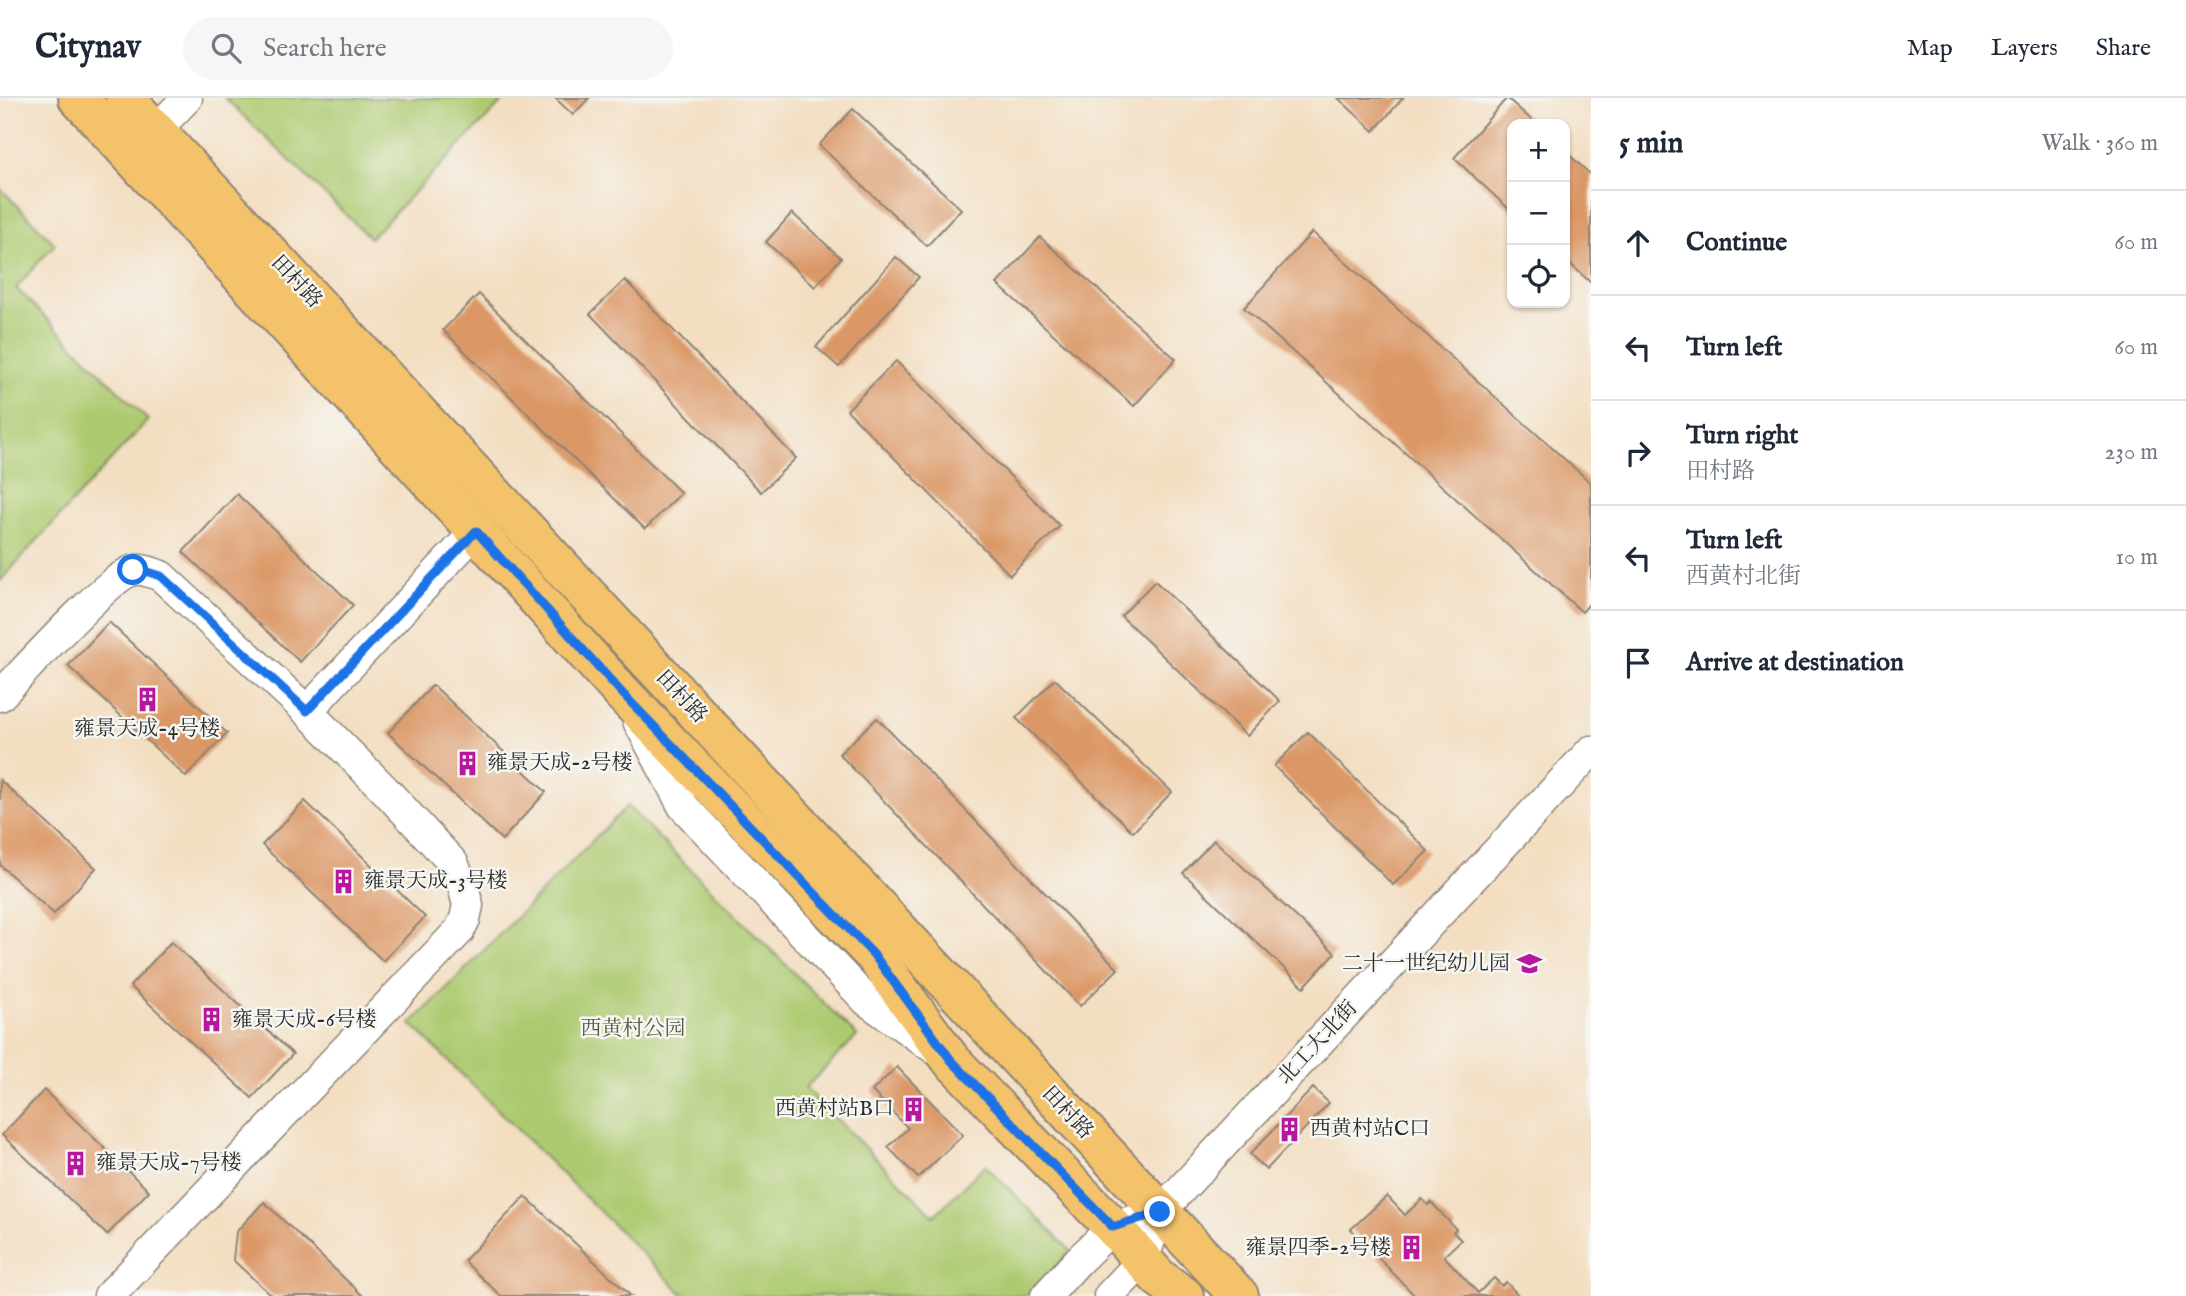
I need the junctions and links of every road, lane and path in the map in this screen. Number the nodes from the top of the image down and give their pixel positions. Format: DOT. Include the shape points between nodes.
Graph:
graph roads {
  1 [pos="78,98"];
  2 [pos="125,98"];
  3 [pos="187,98"];
  4 [pos="155,131"];
  5 [pos="476,531"];
  6 [pos="0,696"];
  7 [pos="307,711"];
  8 [pos="1591,751"];
  9 [pos="1160,1212"];
  10 [pos="1113,1227"];
  11 [pos="1164,1283"];
  12 [pos="109,1296"];
  13 [pos="1046,1296"];
  14 [pos="1109,1296"];
  15 [pos="1239,1296"];
  1 -- 5 [label="main road, 田村路"];
  2 -- 4 [label="main road, 田村路"];
  3 -- 4 [label="street"];
  4 -- 9 [label="main road, 田村路"];
  5 -- 7 [label="street"];
  5 -- 10 [label="main road, 田村路" via="622,693 874,955 951,1060"];
  6 -- 7 [label="street" via="105,589 133,570 161,576"];
  7 -- 12 [label="street" via="453,863 468,905 465,919 459,931"];
  8 -- 9 [label="street, 北工大北街"];
  9 -- 10 [label="street"];
  9 -- 11 [label="street"];
  9 -- 15 [label="main road, 田村路"];
  10 -- 11 [label="main road, 田村路"];
  10 -- 13 [label="street"];
  11 -- 14 [label="street"];
}
